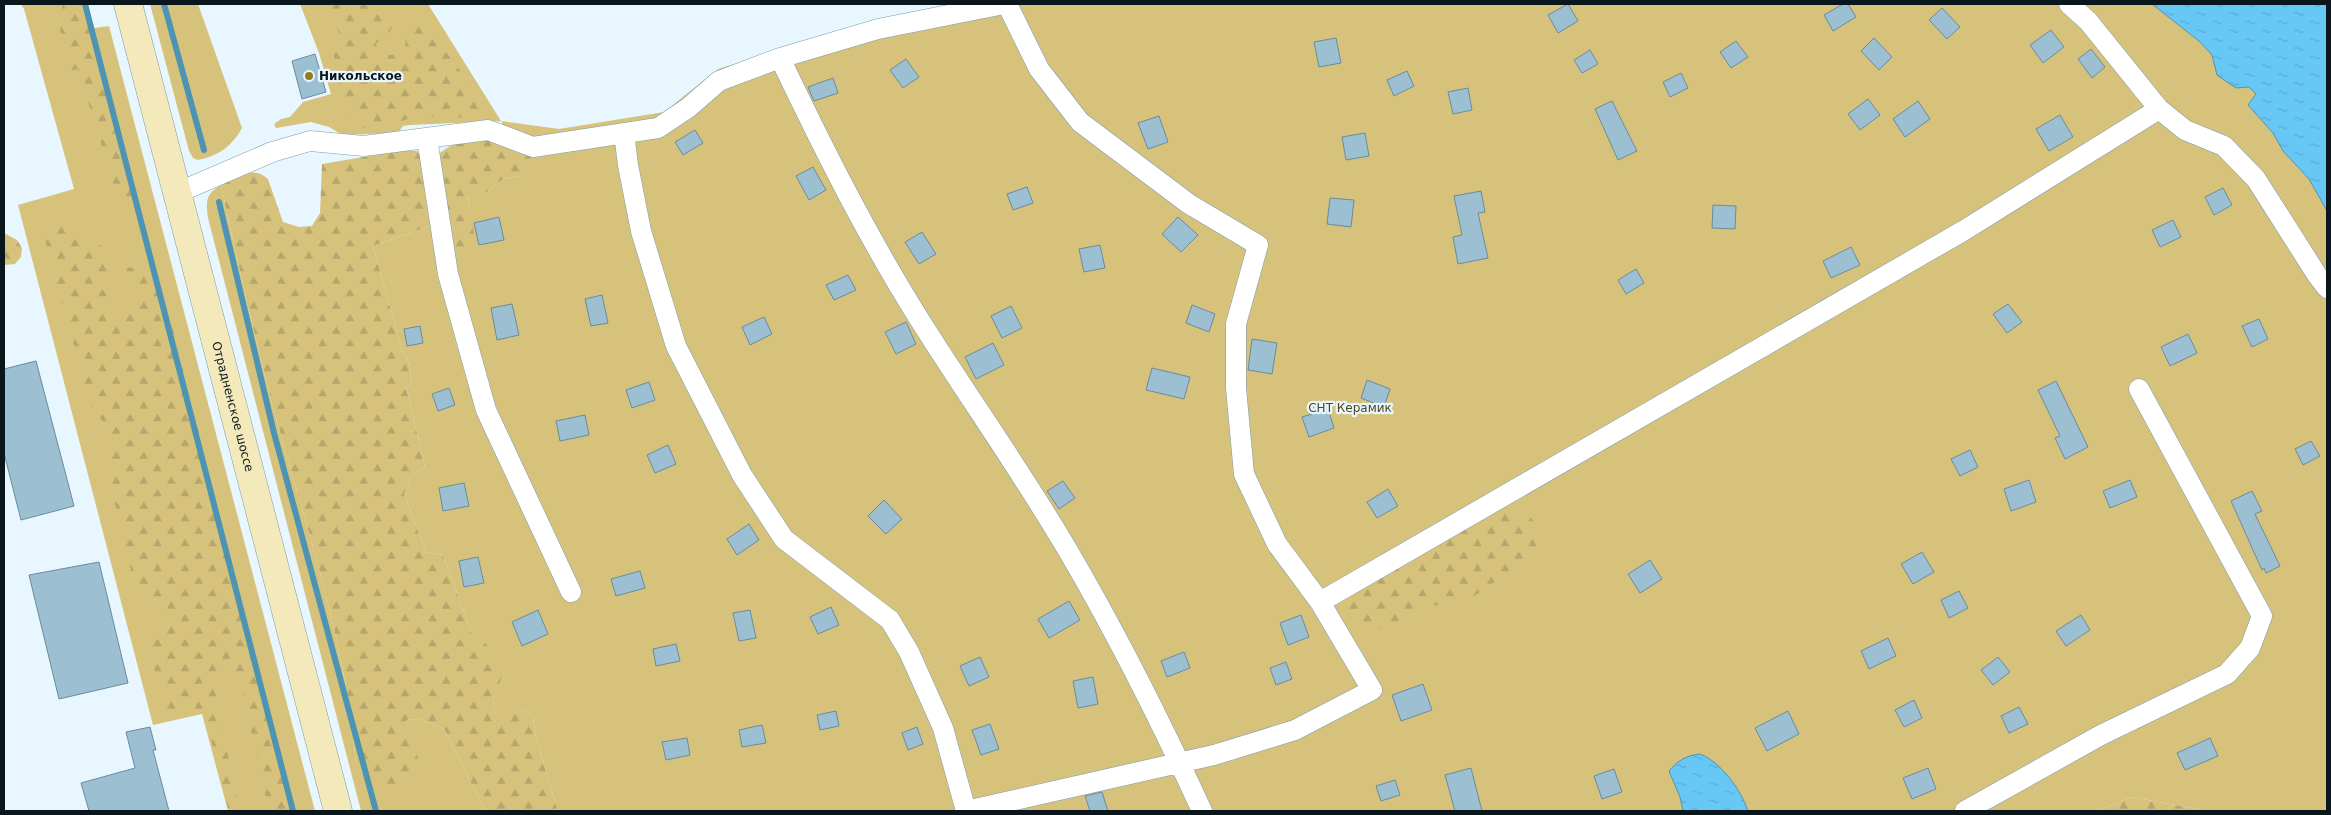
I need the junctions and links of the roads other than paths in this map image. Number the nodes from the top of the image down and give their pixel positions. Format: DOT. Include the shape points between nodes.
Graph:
graph roads {
  1 [pos="128,4"];
  2 [pos="1005,4"];
  3 [pos="2068,4"];
  4 [pos="780,58"];
  5 [pos="2159,108"];
  6 [pos="624,133"];
  7 [pos="427,138"];
  8 [pos="177,193"];
  9 [pos="2327,288"];
  10 [pos="2139,389"];
  11 [pos="571,592"];
  12 [pos="1320,602"];
  13 [pos="1180,763"];
  14 [pos="338,811"];
  15 [pos="966,811"];
  16 [pos="1202,811"];
  17 [pos="1965,811"];
  1 -- 8 [label="main road, Отрадненское шоссе"];
  2 -- 4 [label="street" via="878,29"];
  2 -- 12 [label="street" via="1039,69 1080,122 1189,204 1258,245 1236,324 1236,388 1244,474 1277,544"];
  3 -- 5 [label="street" via="2088,21"];
  4 -- 6 [label="street" via="719,81 658,128"];
  4 -- 13 [label="street" via="866,227 921,321 1066,548"];
  5 -- 9 [label="street" via="2185,130 2224,146 2256,179"];
  5 -- 12 [label="street" via="1955,236"];
  6 -- 7 [label="street" via="533,146 488,130"];
  6 -- 15 [label="street" via="641,231 676,346 742,474 784,539 890,620 909,652 943,728"];
  7 -- 8 [label="street" via="364,146 310,141 272,152"];
  7 -- 11 [label="street" via="448,274 486,410"];
  8 -- 14 [label="main road, Отрадненское шоссе"];
  10 -- 17 [label="street" via="2262,616 2250,648 2227,674 2102,735"];
  12 -- 13 [label="street" via="1372,690 1295,730"];
  13 -- 15 [label="street"];
  13 -- 16 [label="street"];
}
